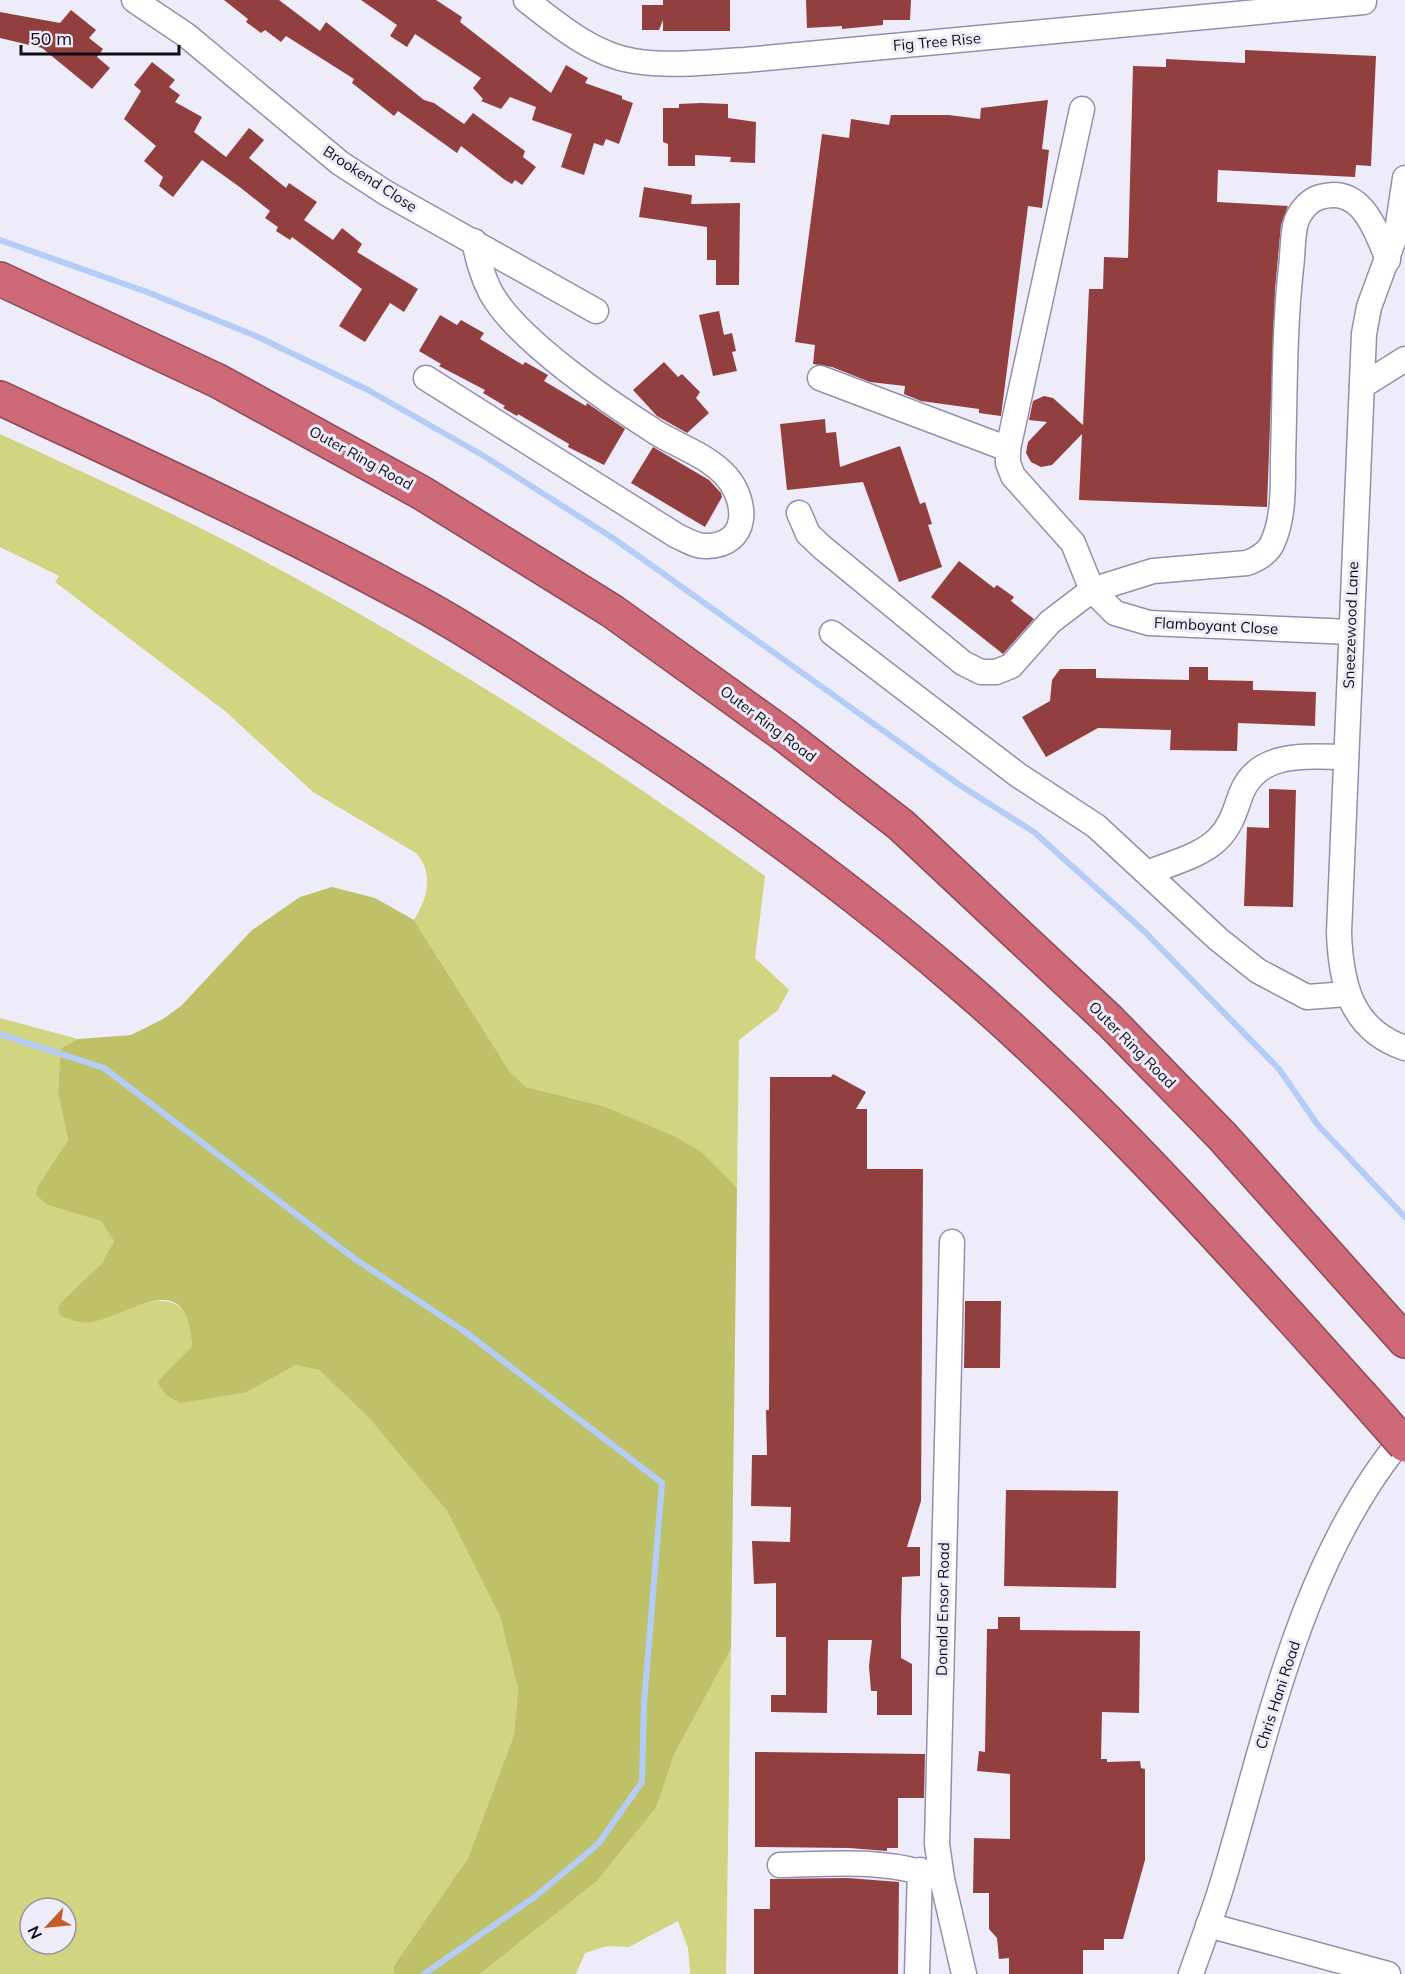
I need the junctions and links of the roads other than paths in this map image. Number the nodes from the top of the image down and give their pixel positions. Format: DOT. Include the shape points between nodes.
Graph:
graph roads {
  1 [pos="134,0"];
  2 [pos="526,0"];
  3 [pos="1364,2"];
  4 [pos="1082,109"];
  5 [pos="1405,178"];
  6 [pos="1401,231"];
  7 [pos="474,241"];
  8 [pos="1388,260"];
  9 [pos="0,279"];
  10 [pos="596,311"];
  11 [pos="1405,359"];
  12 [pos="426,378"];
  13 [pos="820,378"];
  14 [pos="1362,386"];
  15 [pos="0,398"];
  16 [pos="1008,449"];
  17 [pos="799,513"];
  18 [pos="1092,590"];
  19 [pos="1351,632"];
  20 [pos="832,633"];
  21 [pos="1346,757"];
  22 [pos="1147,873"];
  23 [pos="1347,994"];
  24 [pos="1405,1048"];
  25 [pos="952,1242"];
  26 [pos="1405,1341"];
  27 [pos="1405,1435"];
  28 [pos="1405,1444"];
  29 [pos="780,1865"];
  30 [pos="920,1870"];
  31 [pos="942,1879"];
  32 [pos="1208,1925"];
  33 [pos="917,1974"];
  34 [pos="964,1974"];
  35 [pos="1191,1974"];
  36 [pos="1388,1974"];
  1 -- 7 [label="street, Brookend Close" via="186,35 340,163"];
  2 -- 3 [label="street, Fig Tree Rise" via="593,47 632,61 675,63 745,60"];
  4 -- 16 [label="street"];
  5 -- 6 [label="street, Sneezewood Lane"];
  6 -- 8 [label="street, Sneezewood Lane"];
  7 -- 10 [label="street, Brookend Close"];
  7 -- 12 [label="street" via="487,283 512,322 614,402 657,432 701,455 725,475 739,494 743,512 739,527 730,538 712,546 704,547 677,536"];
  8 -- 14 [label="street, Sneezewood Lane" via="1369,307"];
  8 -- 18 [label="street" via="1374,223 1360,205 1346,197 1330,194 1315,198 1296,223 1288,290 1282,494 1271,546 1261,557 1247,563 1153,571"];
  9 -- 26 [label="highway, Outer Ring Road" via="218,381 422,492 612,611 783,734 901,825 1110,1022 1222,1136"];
  11 -- 14 [label="street"];
  13 -- 16 [label="street"];
  14 -- 19 [label="street, Sneezewood Lane"];
  15 -- 28 [label="highway, bridge" via="268,524 404,595 666,759 782,840 954,978 1046,1062 1147,1161"];
  16 -- 18 [label="street" via="1013,476 1073,543"];
  17 -- 18 [label="street" via="808,534 823,548 963,663 981,672 1011,666 1050,622"];
  18 -- 19 [label="street, Flamboyant Close" via="1115,613 1149,623"];
  19 -- 21 [label="street, Sneezewood Lane"];
  20 -- 22 [label="street" via="1018,775 1096,826"];
  21 -- 22 [label="street" via="1272,761 1259,769 1242,793 1227,830 1216,842"];
  21 -- 23 [label="street, Sneezewood Lane" via="1339,933"];
  22 -- 23 [label="street" via="1258,971 1307,997"];
  23 -- 24 [label="street, Sneezewood Lane" via="1363,1022 1388,1042"];
  25 -- 31 [label="street, Donald Ensor Road" via="937,1844"];
  27 -- 32 [label="street, Chris Hani Road" via="1383,1461 1339,1533 1307,1606"];
  29 -- 30 [label="street" via="864,1864"];
  30 -- 31 [label="street"];
  30 -- 33 [label="street"];
  31 -- 34 [label="street, Donald Ensor Road"];
  32 -- 35 [label="street, Chris Hani Road"];
  32 -- 36 [label="street"];
}
